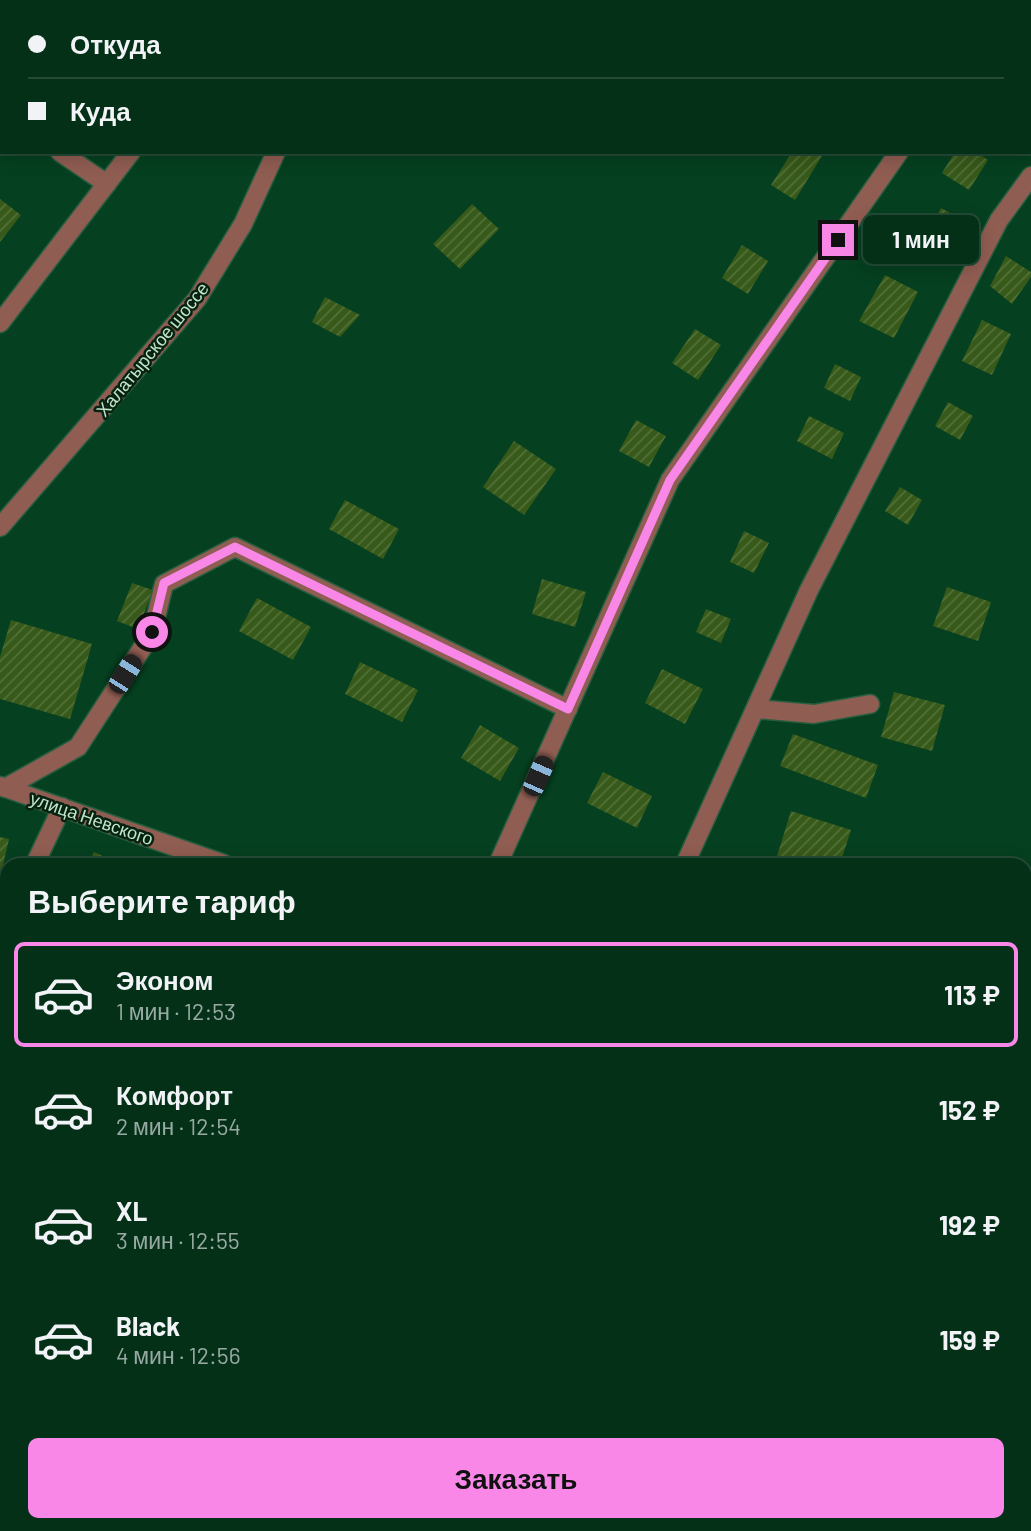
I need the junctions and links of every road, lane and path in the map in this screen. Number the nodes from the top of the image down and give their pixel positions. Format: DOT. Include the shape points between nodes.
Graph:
graph roads {
  1 [pos="63,154"];
  2 [pos="130,154"];
  3 [pos="275,154"];
  4 [pos="898,154"];
  5 [pos="1031,176"];
  6 [pos="107,184"];
  7 [pos="0,323"];
  8 [pos="0,527"];
  9 [pos="870,704"];
  10 [pos="568,709"];
  11 [pos="755,709"];
  12 [pos="3,787"];
  13 [pos="62,807"];
  14 [pos="38,858"];
  15 [pos="196,858"];
  16 [pos="501,858"];
  17 [pos="688,858"];
  1 -- 6 [label="street"];
  2 -- 6 [label="street"];
  3 -- 8 [label="street, Халатырское шоссе" via="243,224 197,299"];
  4 -- 10 [label="street" via="670,480"];
  5 -- 11 [label="street" via="992,232 810,590"];
  6 -- 7 [label="street"];
  9 -- 11 [label="street" via="814,714"];
  10 -- 12 [label="street" via="235,547 164,583 152,632 78,747"];
  10 -- 16 [label="street"];
  11 -- 17 [label="street"];
  12 -- 13 [label="street, улица Невского"];
  13 -- 14 [label="street"];
  13 -- 15 [label="street, улица Невского"];
}
